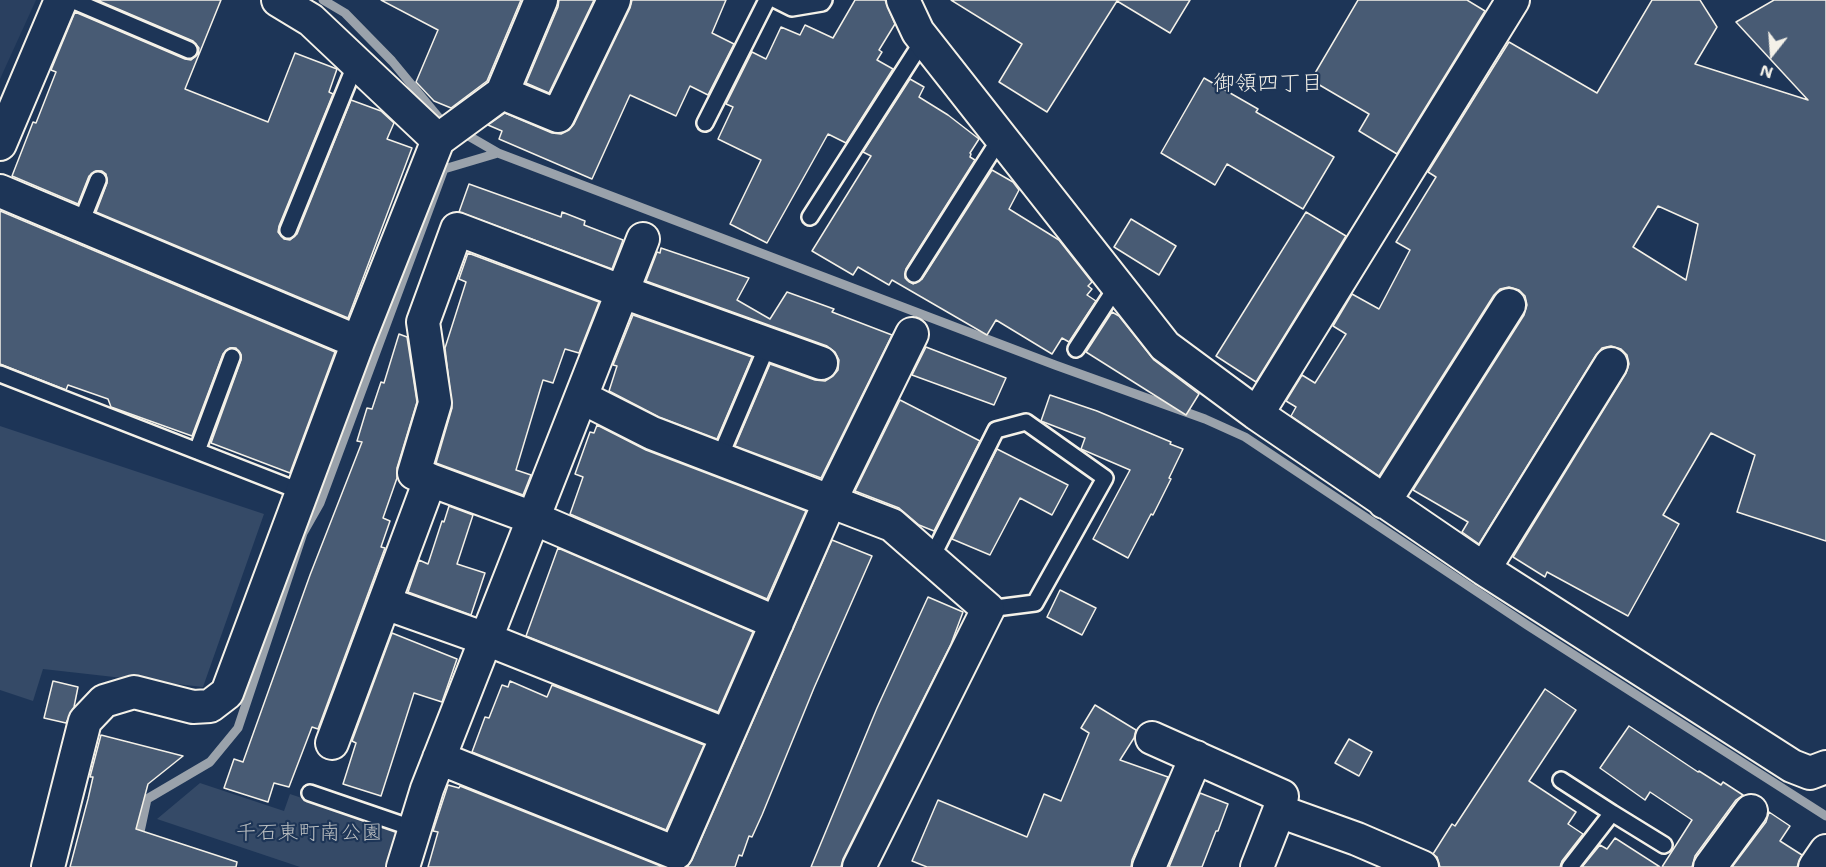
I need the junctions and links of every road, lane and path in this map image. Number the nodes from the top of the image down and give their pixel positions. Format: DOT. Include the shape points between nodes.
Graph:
graph roads {
  1 [pos="61,0"];
  2 [pos="72,0"];
  3 [pos="278,0"];
  4 [pos="542,0"];
  5 [pos="614,0"];
  6 [pos="767,0"];
  7 [pos="776,0"];
  8 [pos="824,0"];
  9 [pos="903,0"];
  10 [pos="1512,0"];
  11 [pos="924,39"];
  12 [pos="189,50"];
  13 [pos="356,63"];
  14 [pos="502,93"];
  15 [pos="705,123"];
  16 [pos="1001,137"];
  17 [pos="438,140"];
  18 [pos="0,144"];
  19 [pos="98,180"];
  20 [pos="0,191"];
  21 [pos="810,217"];
  22 [pos="80,225"];
  23 [pos="288,230"];
  24 [pos="643,239"];
  25 [pos="914,274"];
  26 [pos="1117,286"];
  27 [pos="623,292"];
  28 [pos="1509,305"];
  29 [pos="912,334"];
  30 [pos="358,342"];
  31 [pos="768,344"];
  32 [pos="1076,349"];
  33 [pos="232,357"];
  34 [pos="821,363"];
  35 [pos="1611,364"];
  36 [pos="0,374"];
  37 [pos="581,397"];
  38 [pos="1257,414"];
  39 [pos="197,452"];
  40 [pos="719,459"];
  41 [pos="430,480"];
  42 [pos="302,492"];
  43 [pos="831,501"];
  44 [pos="1384,502"];
  45 [pos="533,518"];
  46 [pos="931,559"];
  47 [pos="1484,569"];
  48 [pos="385,603"];
  49 [pos="988,609"];
  50 [pos="777,623"];
  51 [pos="486,639"];
  52 [pos="727,735"];
  53 [pos="1152,738"];
  54 [pos="332,743"];
  55 [pos="439,758"];
  56 [pos="1196,758"];
  57 [pos="1826,767"];
  58 [pos="1561,780"];
  59 [pos="310,793"];
  60 [pos="1279,810"];
  61 [pos="1751,811"];
  62 [pos="1612,813"];
  63 [pos="415,829"];
  64 [pos="1664,845"];
  65 [pos="1826,851"];
  66 [pos="1416,866"];
  67 [pos="48,867"];
  68 [pos="403,867"];
  69 [pos="859,867"];
  70 [pos="1149,867"];
  71 [pos="1257,867"];
  72 [pos="1570,867"];
  73 [pos="1710,867"];
  74 [pos="1815,867"];
  1 -- 18 [label="street"];
  2 -- 12 [label="lane"];
  3 -- 13 [label="street" via="311,20"];
  4 -- 14 [label="street"];
  5 -- 14 [label="street" via="558,116"];
  6 -- 15 [label="lane"];
  7 -- 8 [label="lane" via="792,8"];
  9 -- 11 [label="street"];
  10 -- 38 [label="street"];
  11 -- 16 [label="street"];
  11 -- 21 [label="lane"];
  13 -- 17 [label="street"];
  13 -- 23 [label="lane"];
  14 -- 17 [label="street"];
  16 -- 25 [label="lane"];
  16 -- 26 [label="street"];
  17 -- 30 [label="street"];
  19 -- 22 [label="lane"];
  20 -- 22 [label="street"];
  22 -- 30 [label="street"];
  24 -- 27 [label="street"];
  26 -- 32 [label="lane"];
  26 -- 38 [label="street" via="1165,346"];
  27 -- 31 [label="street"];
  27 -- 37 [label="street"];
  27 -- 41 [label="street" via="458,229 423,322 435,403 414,473"];
  28 -- 44 [label="street"];
  29 -- 43 [label="street"];
  30 -- 42 [label="street"];
  31 -- 34 [label="street"];
  31 -- 40 [label="lane"];
  33 -- 39 [label="lane"];
  35 -- 47 [label="street"];
  36 -- 39 [label="lane"];
  37 -- 40 [label="street" via="652,433"];
  37 -- 45 [label="street"];
  38 -- 44 [label="street"];
  39 -- 42 [label="lane"];
  40 -- 43 [label="street"];
  41 -- 45 [label="street"];
  41 -- 48 [label="street"];
  42 -- 67 [label="street" via="227,693 210,706 193,707 134,692 104,701 85,721"];
  43 -- 46 [label="street" via="892,525"];
  43 -- 50 [label="street"];
  44 -- 47 [label="street"];
  45 -- 50 [label="street"];
  45 -- 51 [label="street"];
  46 -- 49 [label="street"];
  46 -- 49 [label="lane" via="996,430 1026,422 1105,478 1035,603"];
  47 -- 57 [label="street" via="1792,766 1810,773"];
  48 -- 51 [label="street"];
  48 -- 54 [label="street"];
  49 -- 69 [label="street"];
  50 -- 52 [label="street"];
  51 -- 52 [label="street"];
  51 -- 55 [label="street"];
  52 -- 55 [label="street" via="676,853"];
  53 -- 56 [label="street"];
  55 -- 63 [label="street"];
  56 -- 60 [label="street" via="1282,796"];
  56 -- 70 [label="street"];
  58 -- 62 [label="lane"];
  59 -- 63 [label="lane"];
  60 -- 66 [label="street" via="1357,838"];
  60 -- 71 [label="street"];
  61 -- 73 [label="street"];
  62 -- 64 [label="lane"];
  62 -- 72 [label="lane"];
  63 -- 68 [label="street"];
  65 -- 74 [label="street"];
}
